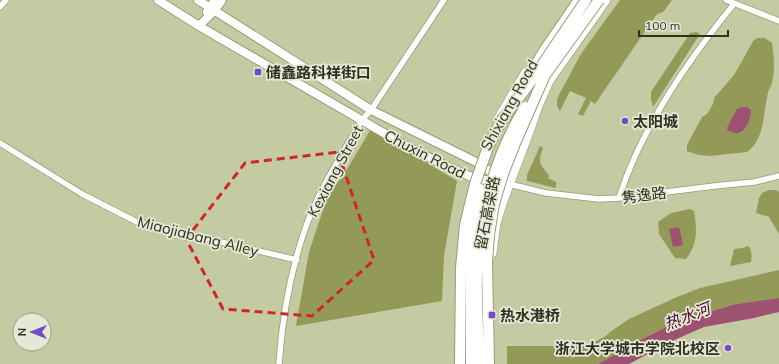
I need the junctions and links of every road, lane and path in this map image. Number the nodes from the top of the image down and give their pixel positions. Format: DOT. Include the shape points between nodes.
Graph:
graph roads {
  1 [pos="6,0"];
  2 [pos="158,0"];
  3 [pos="198,0"];
  4 [pos="222,0"];
  5 [pos="444,0"];
  6 [pos="578,0"];
  7 [pos="586,0"];
  8 [pos="599,0"];
  9 [pos="606,0"];
  10 [pos="726,0"];
  11 [pos="734,4"];
  12 [pos="214,6"];
  13 [pos="0,7"];
  14 [pos="779,21"];
  15 [pos="199,26"];
  16 [pos="545,75"];
  17 [pos="526,87"];
  18 [pos="371,110"];
  19 [pos="362,120"];
  20 [pos="501,121"];
  21 [pos="0,143"];
  22 [pos="478,164"];
  23 [pos="779,176"];
  24 [pos="474,178"];
  25 [pos="509,184"];
  26 [pos="619,198"];
  27 [pos="296,260"];
  28 [pos="280,364"];
  29 [pos="461,364"];
  30 [pos="471,364"];
  31 [pos="479,364"];
  32 [pos="488,364"];
  1 -- 13 [label="street"];
  2 -- 15 [label="street, Chuxin Road"];
  3 -- 12 [label="street, Chuxin Road"];
  4 -- 12 [label="street"];
  5 -- 18 [label="street, Kexiang Street"];
  6 -- 20 [label="highway, bridge"];
  6 -- 22 [label="main road, Shixiang Road" via="531,64 484,144"];
  7 -- 17 [label="highway, 留石高架路, bridge"];
  8 -- 16 [label="highway, 留石高架路, bridge"];
  9 -- 25 [label="main road, Shixiang Road" via="549,81"];
  10 -- 11 [label="street"];
  11 -- 14 [label="street"];
  11 -- 26 [label="street" via="712,30 654,119 627,173"];
  12 -- 15 [label="street"];
  12 -- 18 [label="street, Chuxin Road"];
  15 -- 19 [label="street, Chuxin Road"];
  16 -- 31 [label="highway, 留石高架路, bridge" via="513,127 487,195 477,276"];
  16 -- 32 [label="highway, 留石高架路, bridge" via="516,141 494,204 487,263"];
  17 -- 20 [label="highway, 留石高架路, bridge"];
  17 -- 30 [label="highway, 留石高架路, bridge" via="504,128 479,193 471,259"];
  18 -- 19 [label="street, Kexiang Street"];
  18 -- 22 [label="street, Chuxin Road"];
  19 -- 24 [label="street, Chuxin Road" via="407,146"];
  19 -- 27 [label="street, Kexiang Street" via="319,198 304,232"];
  20 -- 29 [label="highway, 留石高架路, bridge" via="488,147 475,184 465,225 461,268"];
  21 -- 27 [label="street, Miaojiabang Alley" via="82,194 137,222"];
  22 -- 24 [label="main road, Shixiang Road"];
  22 -- 25 [label="street, Chuxin Road"];
  23 -- 26 [label="street, 隽逸路" via="754,182"];
  24 -- 25 [label="street, Chuxin Road"];
  24 -- 29 [label="main road, Shixiang Road" via="462,222 458,267"];
  25 -- 26 [label="street, 隽逸路" via="572,197"];
  25 -- 32 [label="main road, Shixiang Road" via="496,222 491,259 486,303"];
  27 -- 28 [label="street, Kexiang Street" via="281,336"];
}
